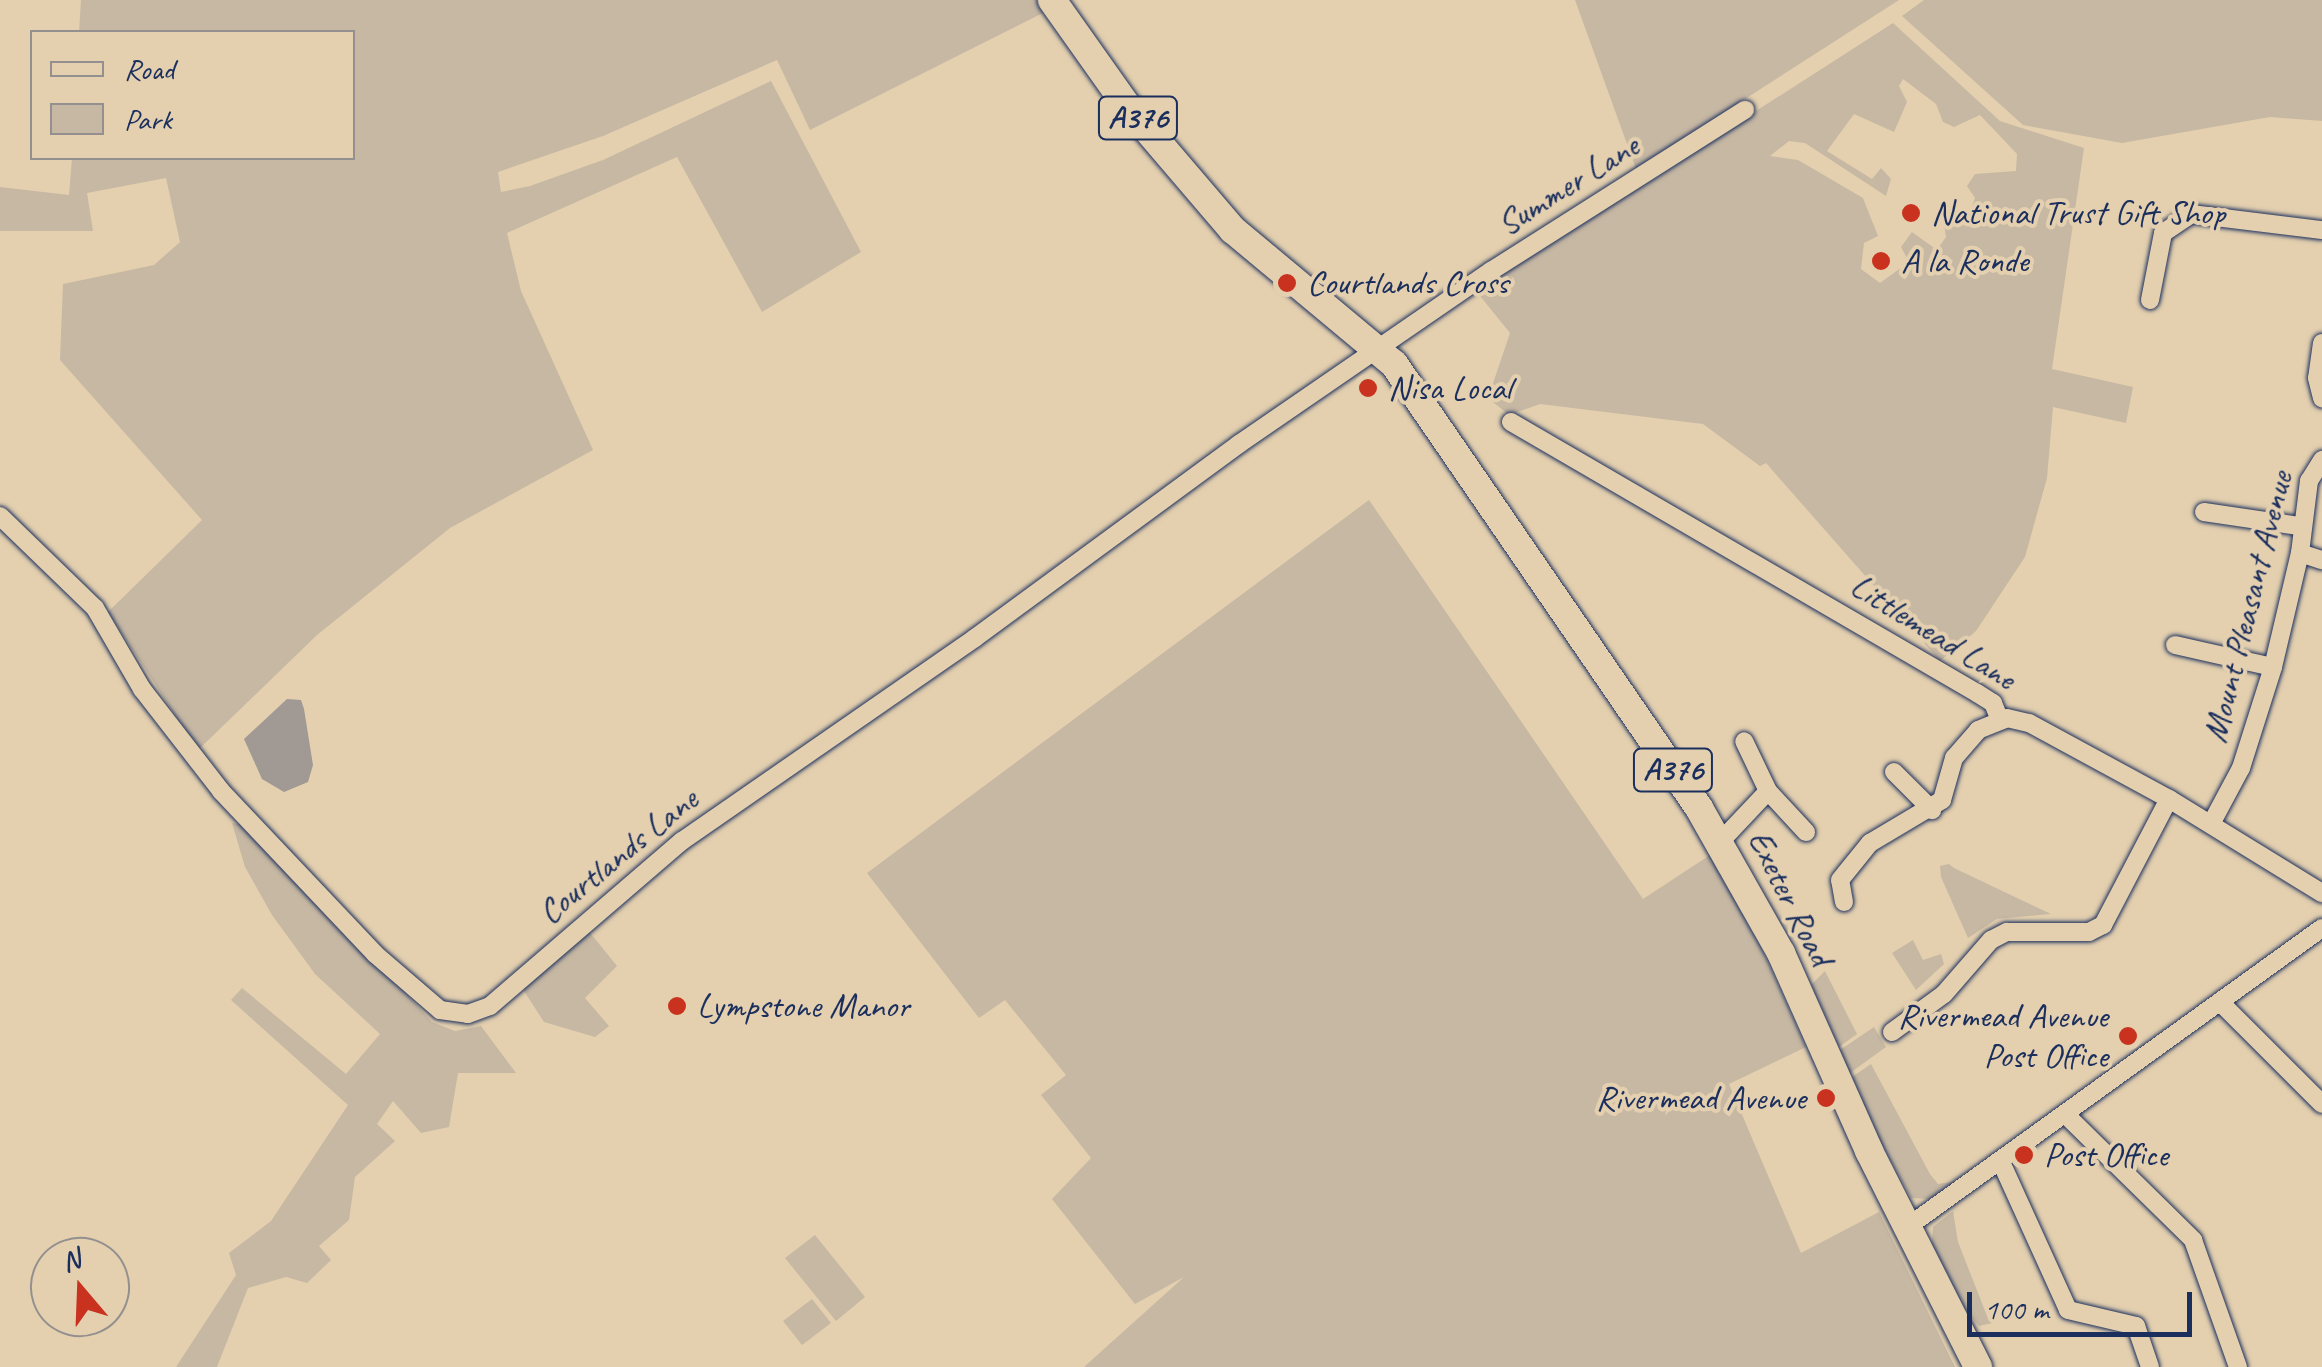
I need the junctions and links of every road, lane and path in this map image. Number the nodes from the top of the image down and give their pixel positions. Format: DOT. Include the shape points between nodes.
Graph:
graph roads {
  1 [pos="1052,0"];
  2 [pos="1745,110"];
  3 [pos="2322,230"];
  4 [pos="2150,300"];
  5 [pos="2322,343"];
  6 [pos="1377,348"];
  7 [pos="2322,398"];
  8 [pos="1512,422"];
  9 [pos="2322,460"];
  10 [pos="2204,512"];
  11 [pos="0,516"];
  12 [pos="2299,526"];
  13 [pos="2300,553"];
  14 [pos="2322,560"];
  15 [pos="2175,644"];
  16 [pos="2273,667"];
  17 [pos="1998,718"];
  18 [pos="1744,741"];
  19 [pos="1894,772"];
  20 [pos="1768,791"];
  21 [pos="2169,799"];
  22 [pos="1932,810"];
  23 [pos="2212,824"];
  24 [pos="1806,832"];
  25 [pos="1720,842"];
  26 [pos="2322,893"];
  27 [pos="1844,902"];
  28 [pos="2322,928"];
  29 [pos="2220,1002"];
  30 [pos="1892,1032"];
  31 [pos="2322,1104"];
  32 [pos="2065,1114"];
  33 [pos="2001,1162"];
  34 [pos="1906,1228"];
  35 [pos="1978,1367"];
  36 [pos="2150,1367"];
  37 [pos="2238,1367"];
  1 -- 6 [label="highway, A376" via="1128,106 1233,230"];
  2 -- 6 [label="street, Summer Lane"];
  3 -- 4 [label="street" via="2190,214 2163,233"];
  5 -- 7 [label="street"];
  6 -- 11 [label="street, Courtlands Lane" via="682,841 490,1006 468,1014 440,1010 375,954 219,799 95,608"];
  6 -- 25 [label="highway, Exeter Road / A376"];
  8 -- 17 [label="street, Littlemead Lane" via="1977,693 1993,703"];
  9 -- 12 [label="street, Mount Pleasant Avenue" via="2309,480"];
  10 -- 12 [label="street"];
  12 -- 13 [label="street, Mount Pleasant Avenue"];
  13 -- 14 [label="street"];
  13 -- 16 [label="street, Mount Pleasant Avenue"];
  15 -- 16 [label="street"];
  16 -- 23 [label="street, Mount Pleasant Avenue" via="2241,768"];
  17 -- 21 [label="street, Littlemead Lane" via="2029,723"];
  17 -- 22 [label="street" via="1954,758 1942,800"];
  18 -- 20 [label="street"];
  19 -- 22 [label="street"];
  20 -- 24 [label="street"];
  20 -- 25 [label="street"];
  21 -- 23 [label="street, Littlemead Lane"];
  21 -- 30 [label="street" via="2102,924 2089,932 2007,932 1991,940 1944,994"];
  22 -- 27 [label="street" via="1888,826 1870,843 1840,880"];
  23 -- 26 [label="street, Littlemead Lane"];
  25 -- 34 [label="highway, Exeter Road / A376" via="1781,953"];
  28 -- 29 [label="street"];
  29 -- 31 [label="street"];
  29 -- 32 [label="street"];
  32 -- 33 [label="street"];
  32 -- 37 [label="street" via="2193,1240"];
  33 -- 34 [label="street"];
  33 -- 36 [label="street" via="2068,1310 2136,1326"];
  34 -- 35 [label="highway, Exeter Road / A376"];
}
